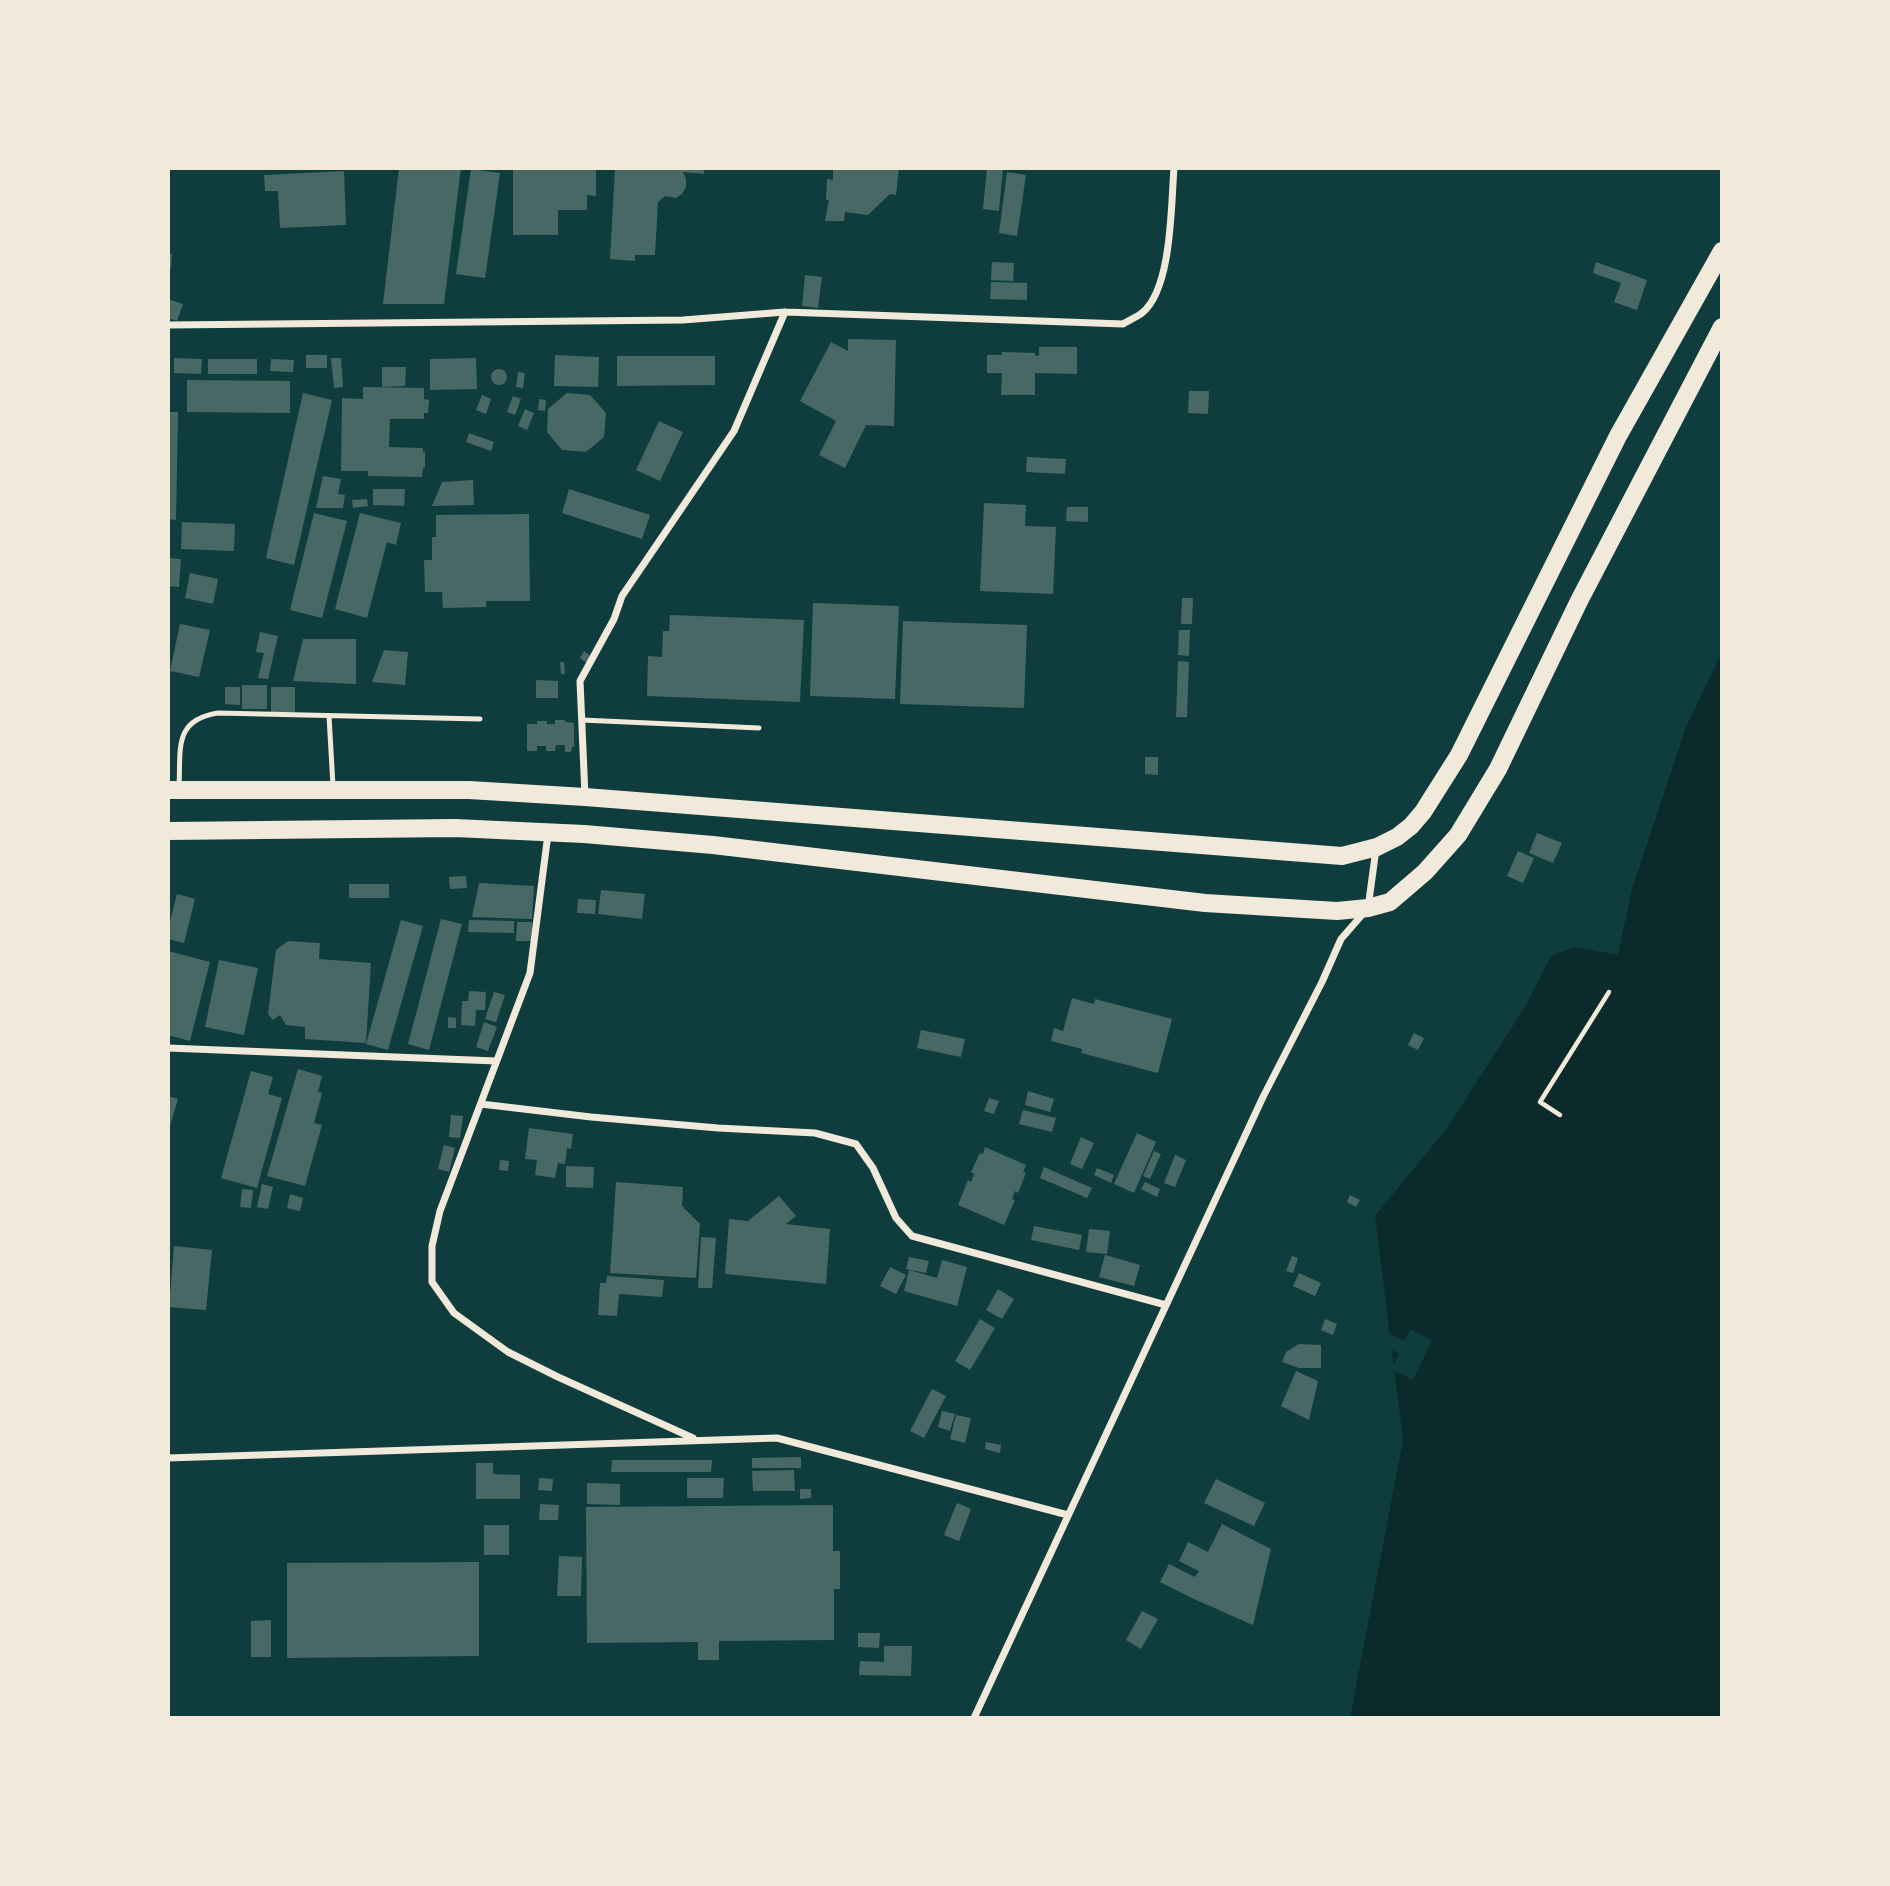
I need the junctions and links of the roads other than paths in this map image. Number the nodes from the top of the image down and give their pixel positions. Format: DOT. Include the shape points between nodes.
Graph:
graph roads {
  1 [pos="1174,168"];
  2 [pos="1722,251"];
  3 [pos="785,312"];
  4 [pos="168,325"];
  5 [pos="1722,327"];
  6 [pos="329,716"];
  7 [pos="480,719"];
  8 [pos="582,720"];
  9 [pos="759,728"];
  10 [pos="174,790"];
  11 [pos="333,790"];
  12 [pos="585,797"];
  13 [pos="168,831"];
  14 [pos="548,833"];
  15 [pos="1377,847"];
  16 [pos="1368,908"];
  17 [pos="168,1048"];
  18 [pos="496,1061"];
  19 [pos="481,1104"];
  20 [pos="1166,1305"];
  21 [pos="697,1440"];
  22 [pos="168,1458"];
  23 [pos="1068,1515"];
  24 [pos="974,1718"];
  1 -- 3 [label="street" via="1167,256 1157,294 1143,313 1124,324"];
  2 -- 15 [label="main road" via="1618,436 1459,755 1423,812 1397,837"];
  3 -- 4 [label="street" via="683,320"];
  3 -- 8 [label="street" via="734,432 622,596 580,681"];
  5 -- 16 [label="main road" via="1579,601 1498,769 1458,835 1425,873 1390,902"];
  6 -- 7 [label="lane"];
  6 -- 10 [label="lane" via="203,715 190,723 182,737"];
  6 -- 11 [label="lane"];
  8 -- 9 [label="lane"];
  8 -- 12 [label="street"];
  10 -- 11 [label="main road"];
  11 -- 12 [label="main road" via="469,790"];
  12 -- 15 [label="main road" via="1342,856"];
  13 -- 14 [label="main road" via="455,828"];
  14 -- 16 [label="main road" via="713,845 1205,902 1337,911"];
  14 -- 18 [label="street" via="530,973"];
  15 -- 16 [label="street"];
  16 -- 20 [label="street" via="1340,939"];
  17 -- 18 [label="street"];
  18 -- 19 [label="street"];
  19 -- 20 [label="street" via="815,1133 856,1144 912,1237"];
  19 -- 21 [label="street" via="440,1211 432,1246 432,1282 454,1312 508,1352"];
  20 -- 23 [label="street"];
  21 -- 22 [label="street"];
  21 -- 23 [label="street" via="777,1438"];
  23 -- 24 [label="street"];
}
